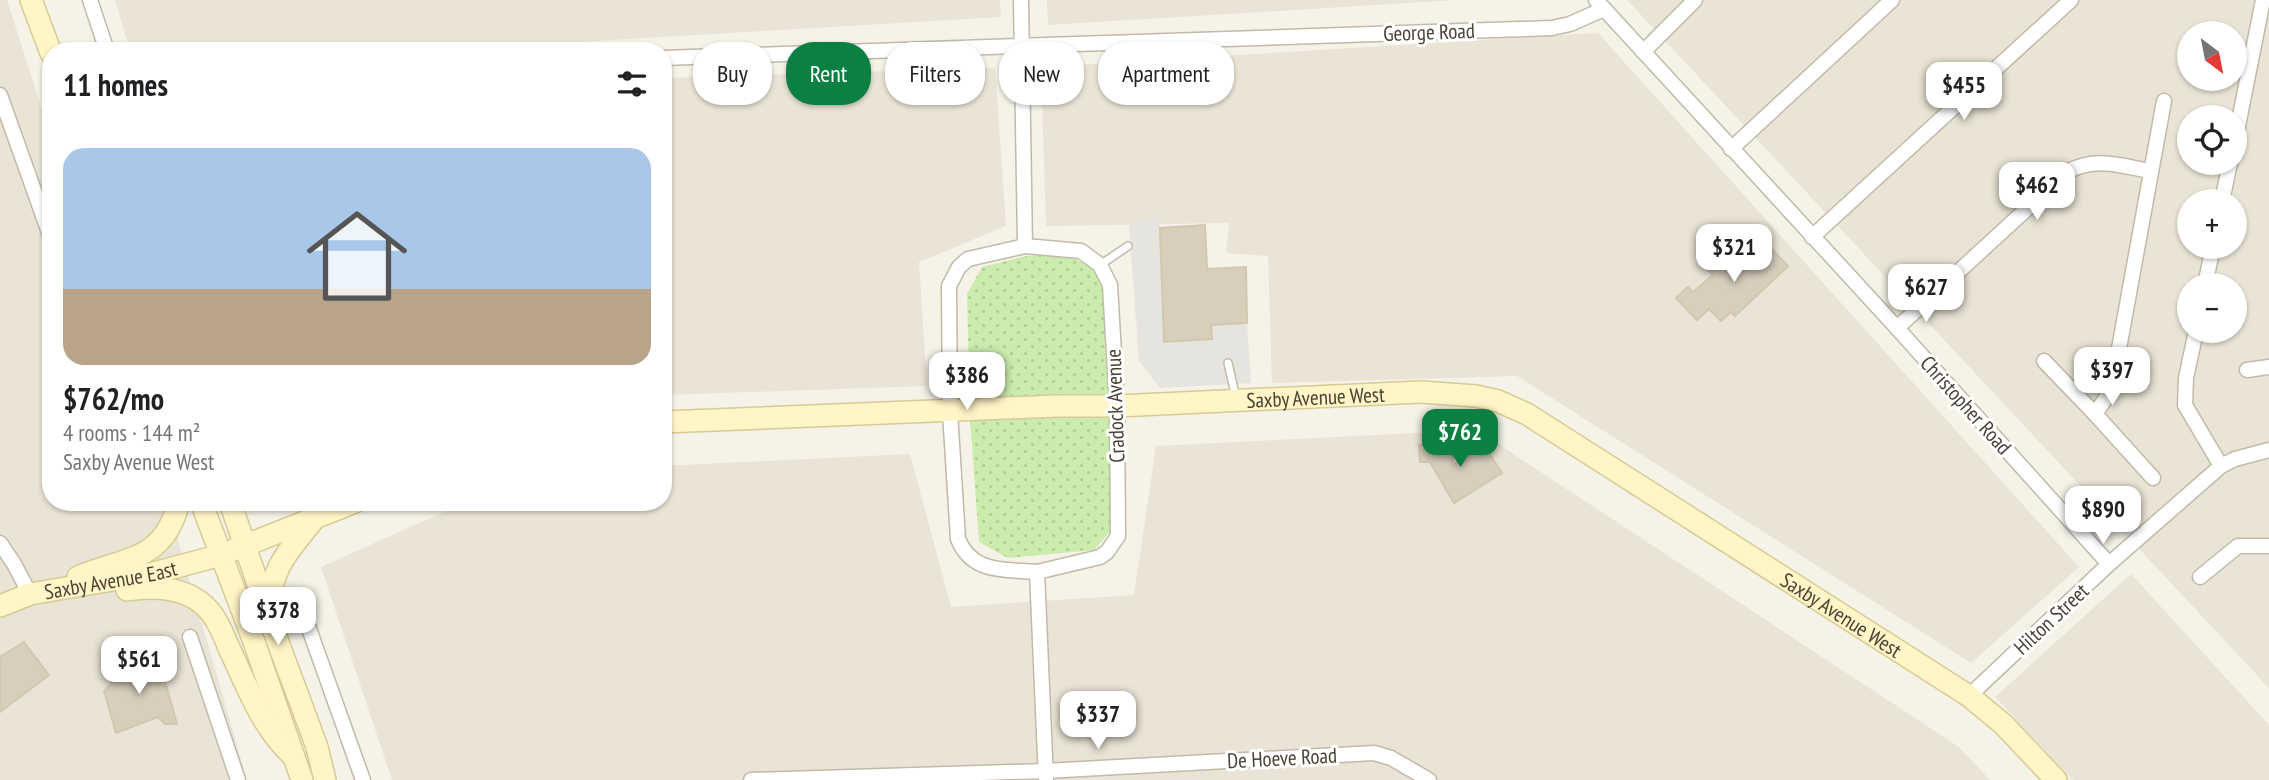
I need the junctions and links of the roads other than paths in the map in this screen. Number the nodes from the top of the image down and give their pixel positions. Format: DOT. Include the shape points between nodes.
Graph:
graph roads {
  1 [pos="31,0"];
  2 [pos="90,0"];
  3 [pos="1021,0"];
  4 [pos="1695,0"];
  5 [pos="1892,0"];
  6 [pos="2071,0"];
  7 [pos="2263,0"];
  8 [pos="1600,5"];
  9 [pos="47,42"];
  10 [pos="104,42"];
  11 [pos="1023,42"];
  12 [pos="1084,45"];
  13 [pos="999,48"];
  14 [pos="1643,52"];
  15 [pos="672,58"];
  16 [pos="0,95"];
  17 [pos="2164,102"];
  18 [pos="1024,105"];
  19 [pos="2242,105"];
  20 [pos="1731,149"];
  21 [pos="2151,171"];
  22 [pos="42,213"];
  23 [pos="1812,236"];
  24 [pos="1025,246"];
  25 [pos="1128,246"];
  26 [pos="1100,265"];
  27 [pos="1897,328"];
  28 [pos="2193,343"];
  29 [pos="2044,361"];
  30 [pos="1228,363"];
  31 [pos="2269,367"];
  32 [pos="2247,370"];
  33 [pos="1236,399"];
  34 [pos="1117,406"];
  35 [pos="950,412"];
  36 [pos="2095,414"];
  37 [pos="672,422"];
  38 [pos="2269,450"];
  39 [pos="2221,466"];
  40 [pos="2153,478"];
  41 [pos="176,511"];
  42 [pos="204,511"];
  43 [pos="233,511"];
  44 [pos="331,511"];
  45 [pos="315,517"];
  46 [pos="0,543"];
  47 [pos="245,545"];
  48 [pos="2269,546"];
  49 [pos="220,555"];
  50 [pos="2109,564"];
  51 [pos="1037,572"];
  52 [pos="2200,577"];
  53 [pos="35,594"];
  54 [pos="0,606"];
  55 [pos="307,623"];
  56 [pos="190,637"];
  57 [pos="276,637"];
  58 [pos="1969,696"];
  59 [pos="292,755"];
  60 [pos="1045,776"];
  61 [pos="238,780"];
  62 [pos="302,780"];
  63 [pos="325,780"];
  64 [pos="363,780"];
  65 [pos="751,780"];
  66 [pos="1429,780"];
  67 [pos="2056,780"];
  1 -- 9 [label="street"];
  2 -- 10 [label="street"];
  3 -- 11 [label="street"];
  4 -- 14 [label="street"];
  5 -- 20 [label="street"];
  6 -- 23 [label="street"];
  7 -- 19 [label="street"];
  8 -- 12 [label="street, George Road" via="1570,24 1552,28"];
  8 -- 14 [label="street, Christopher Road"];
  13 -- 15 [label="street, George Road"];
  14 -- 20 [label="street, Christopher Road"];
  16 -- 22 [label="street"];
  17 -- 21 [label="street"];
  18 -- 24 [label="street"];
  20 -- 23 [label="street, Christopher Road"];
  21 -- 27 [label="street" via="2095,162 2067,172"];
  21 -- 36 [label="street" via="2112,385"];
  23 -- 27 [label="street, Christopher Road"];
  24 -- 26 [label="street, Cradock Avenue" via="1081,251"];
  24 -- 35 [label="street, Cradock Avenue" via="968,258 953,276 948,297"];
  25 -- 26 [label="lane"];
  26 -- 34 [label="street, Cradock Avenue" via="1110,285"];
  27 -- 50 [label="street, Christopher Road"];
  28 -- 39 [label="street" via="2185,405"];
  29 -- 36 [label="street"];
  30 -- 33 [label="lane"];
  31 -- 32 [label="street"];
  33 -- 34 [label="street, Saxby Avenue West"];
  33 -- 58 [label="street, Saxby Avenue West" via="1421,392 1497,401 1527,414"];
  34 -- 35 [label="street, Saxby Avenue West"];
  34 -- 51 [label="street, Cradock Avenue" via="1118,536 1100,558"];
  35 -- 37 [label="street, Saxby Avenue West"];
  35 -- 51 [label="street, Cradock Avenue" via="958,539 963,552 988,568"];
  36 -- 40 [label="street"];
  38 -- 39 [label="street, Hilton Street"];
  39 -- 50 [label="street, Hilton Street"];
  41 -- 53 [label="street" via="170,526 149,551"];
  42 -- 49 [label="street"];
  43 -- 47 [label="street"];
  44 -- 45 [label="street"];
  45 -- 47 [label="street"];
  45 -- 57 [label="street" via="278,567 270,600"];
  46 -- 53 [label="street"];
  47 -- 49 [label="street, Saxby Avenue East"];
  47 -- 57 [label="street"];
  48 -- 52 [label="street" via="2238,546"];
  49 -- 53 [label="street, Saxby Avenue East" via="154,573"];
  49 -- 59 [label="street"];
  50 -- 58 [label="street, Hilton Street"];
  51 -- 60 [label="street"];
  53 -- 54 [label="street, Saxby Avenue East"];
  53 -- 59 [label="street" via="165,588 200,601 219,626 262,717"];
  55 -- 64 [label="street"];
  56 -- 61 [label="street"];
  57 -- 63 [label="street"];
  58 -- 67 [label="street, Saxby Avenue West"];
  59 -- 62 [label="street"];
  60 -- 65 [label="street, De Hoeve Road"];
  60 -- 66 [label="street, De Hoeve Road" via="1374,753"];
}
